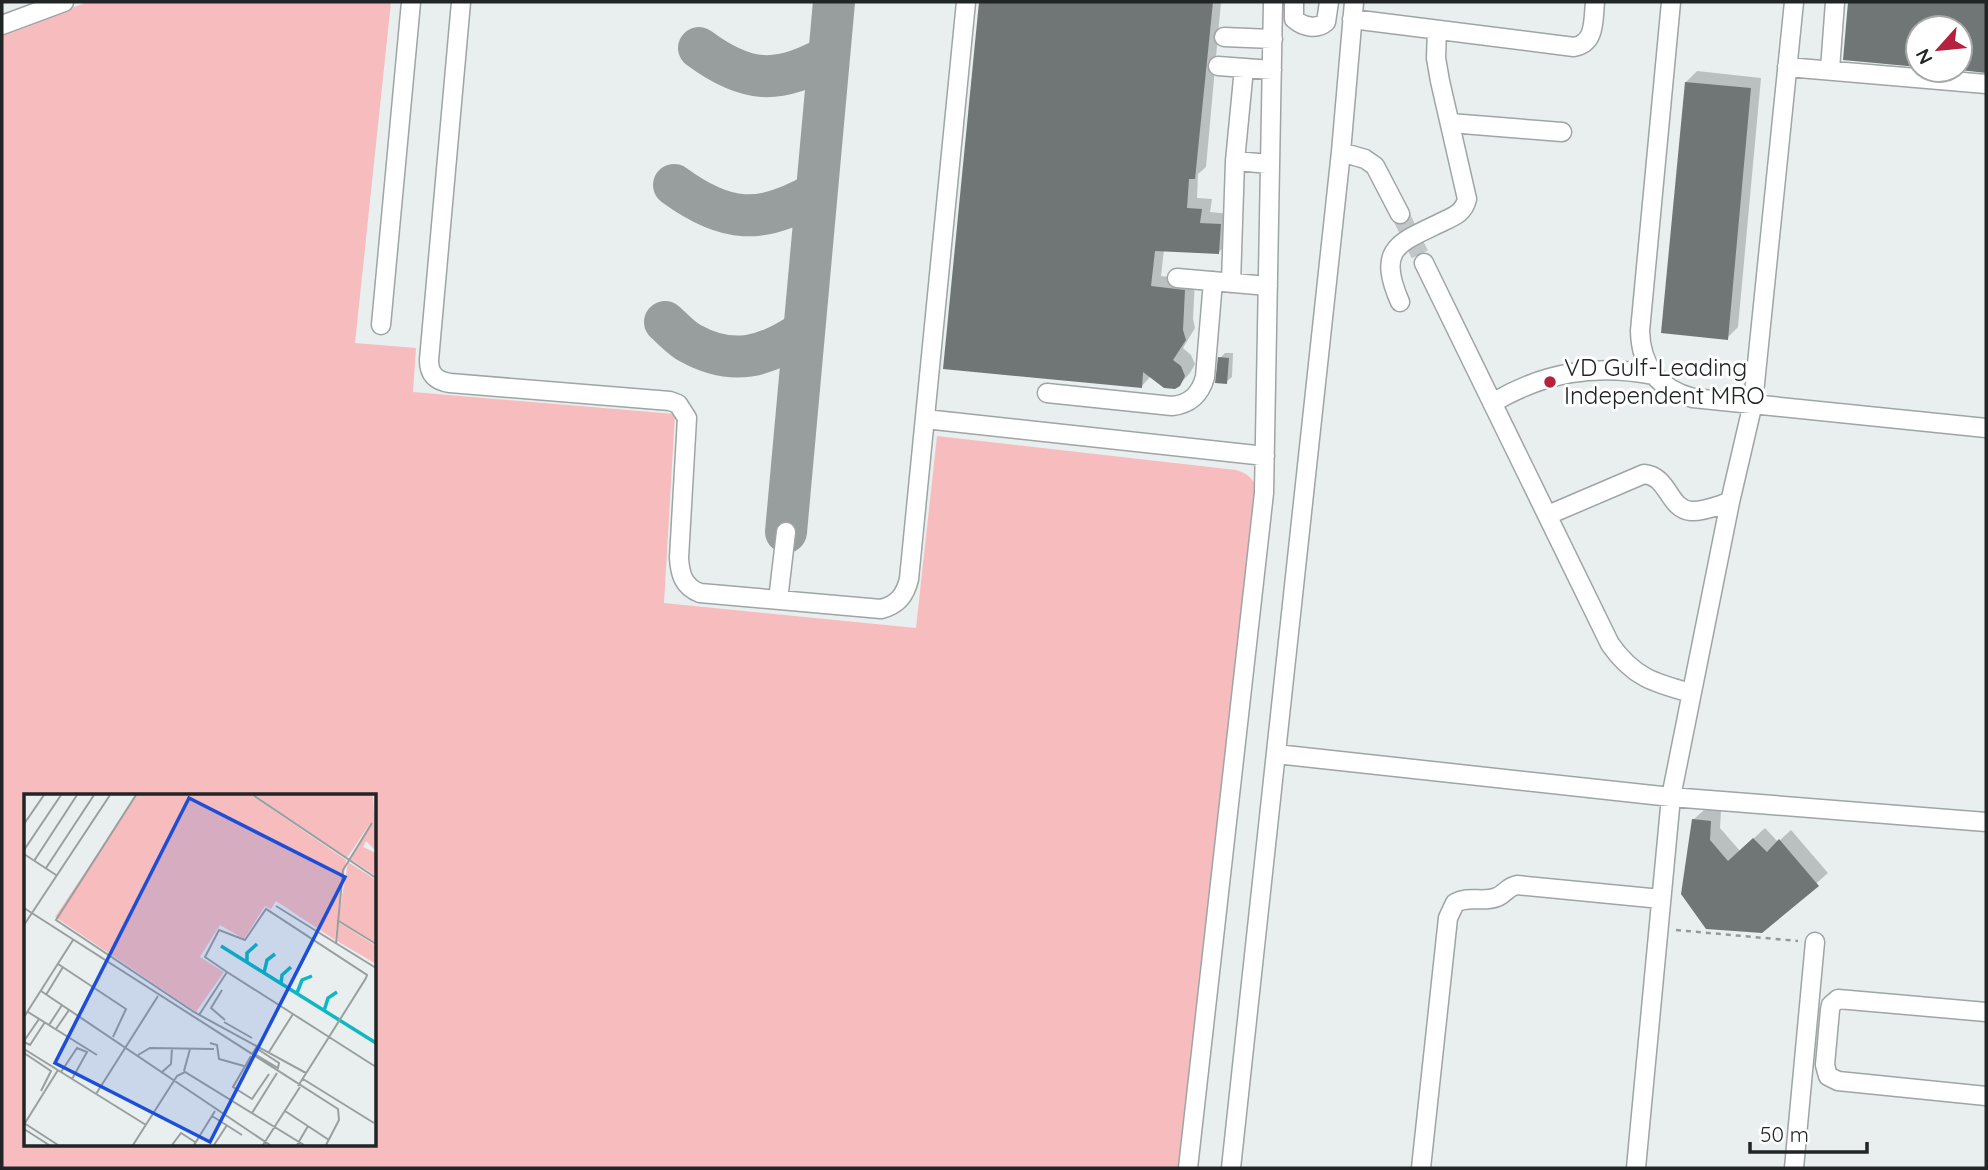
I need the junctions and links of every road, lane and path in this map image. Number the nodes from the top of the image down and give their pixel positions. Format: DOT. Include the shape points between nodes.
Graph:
graph roads {
  1 [pos="64,2"];
  2 [pos="411,2"];
  3 [pos="461,2"];
  4 [pos="965,2"];
  5 [pos="1273,2"];
  6 [pos="1294,2"];
  7 [pos="1329,2"];
  8 [pos="1595,2"];
  9 [pos="1671,2"];
  10 [pos="1794,2"];
  11 [pos="1835,2"];
  12 [pos="1353,11"];
  13 [pos="2,25"];
  14 [pos="1437,30"];
  15 [pos="1224,37"];
  16 [pos="1273,39"];
  17 [pos="1218,66"];
  18 [pos="1787,67"];
  19 [pos="1244,68"];
  20 [pos="1830,69"];
  21 [pos="1272,70"];
  22 [pos="1986,84"];
  23 [pos="1450,123"];
  24 [pos="1562,132"];
  25 [pos="1341,152"];
  26 [pos="1234,161"];
  27 [pos="1270,164"];
  28 [pos="1400,214"];
  29 [pos="1424,263"];
  30 [pos="1177,278"];
  31 [pos="1222,282"];
  32 [pos="1268,286"];
  33 [pos="1400,302"];
  34 [pos="381,325"];
  35 [pos="1653,376"];
  36 [pos="1047,393"];
  37 [pos="1494,402"];
  38 [pos="1753,403"];
  39 [pos="925,419"];
  40 [pos="1986,428"];
  41 [pos="1265,456"];
  42 [pos="1730,502"];
  43 [pos="1548,515"];
  44 [pos="786,532"];
  45 [pos="778,600"];
  46 [pos="1691,692"];
  47 [pos="1276,754"];
  48 [pos="1671,797"];
  49 [pos="1986,822"];
  50 [pos="1661,899"];
  51 [pos="1658,929"];
  52 [pos="1815,943"];
  53 [pos="1986,1012"];
  54 [pos="1986,1096"];
  55 [pos="1188,1168"];
  56 [pos="1231,1168"];
  57 [pos="1421,1168"];
  58 [pos="1636,1168"];
  59 [pos="1794,1168"];
  1 -- 13 [label="lane"];
  2 -- 34 [label="lane"];
  3 -- 45 [label="lane" via="429,360 432,374 450,383 678,404 687,418 679,558 684,581 701,593"];
  4 -- 39 [label="lane"];
  5 -- 16 [label="lane"];
  6 -- 7 [label="lane" via="1294,19 1316,27 1326,22"];
  8 -- 14 [label="lane" via="1590,37 1579,47"];
  9 -- 35 [label="lane" via="1640,331 1645,362"];
  10 -- 18 [label="lane"];
  11 -- 20 [label="lane"];
  12 -- 14 [label="lane"];
  12 -- 25 [label="lane"];
  14 -- 23 [label="lane" via="1438,70"];
  15 -- 16 [label="lane"];
  16 -- 21 [label="lane"];
  17 -- 19 [label="lane"];
  18 -- 20 [label="lane"];
  18 -- 38 [label="lane"];
  19 -- 21 [label="lane"];
  19 -- 26 [label="lane"];
  20 -- 22 [label="lane"];
  21 -- 27 [label="lane"];
  23 -- 24 [label="lane"];
  23 -- 33 [label="lane" via="1465,206 1455,216 1405,240 1392,254 1389,272"];
  25 -- 28 [label="lane" via="1376,166"];
  25 -- 47 [label="lane"];
  26 -- 27 [label="lane"];
  26 -- 31 [label="lane"];
  27 -- 32 [label="lane"];
  29 -- 37 [label="lane"];
  30 -- 31 [label="lane"];
  31 -- 32 [label="lane"];
  31 -- 36 [label="lane" via="1203,386 1190,401 1171,406"];
  32 -- 41 [label="lane"];
  35 -- 37 [label="lane" via="1612,369 1571,372 1531,383"];
  35 -- 38 [label="lane" via="1678,394"];
  37 -- 43 [label="lane"];
  38 -- 40 [label="lane"];
  38 -- 42 [label="lane"];
  39 -- 41 [label="lane"];
  39 -- 45 [label="lane" via="909,579 903,596 881,609"];
  41 -- 55 [label="lane" via="1262,524"];
  42 -- 43 [label="lane" via="1685,510 1659,479 1644,474"];
  42 -- 46 [label="lane"];
  43 -- 46 [label="lane" via="1620,659 1647,679"];
  44 -- 45 [label="lane"];
  46 -- 48 [label="lane"];
  47 -- 48 [label="lane"];
  47 -- 56 [label="lane"];
  48 -- 49 [label="lane"];
  48 -- 50 [label="lane"];
  50 -- 51 [label="lane"];
  50 -- 57 [label="lane" via="1514,885 1495,898 1471,897 1455,903 1447,918"];
  51 -- 52 [label="path"];
  51 -- 58 [label="lane"];
  52 -- 59 [label="lane"];
  53 -- 54 [label="lane" via="1838,999 1830,1010 1825,1065 1828,1076 1838,1081"];
}
